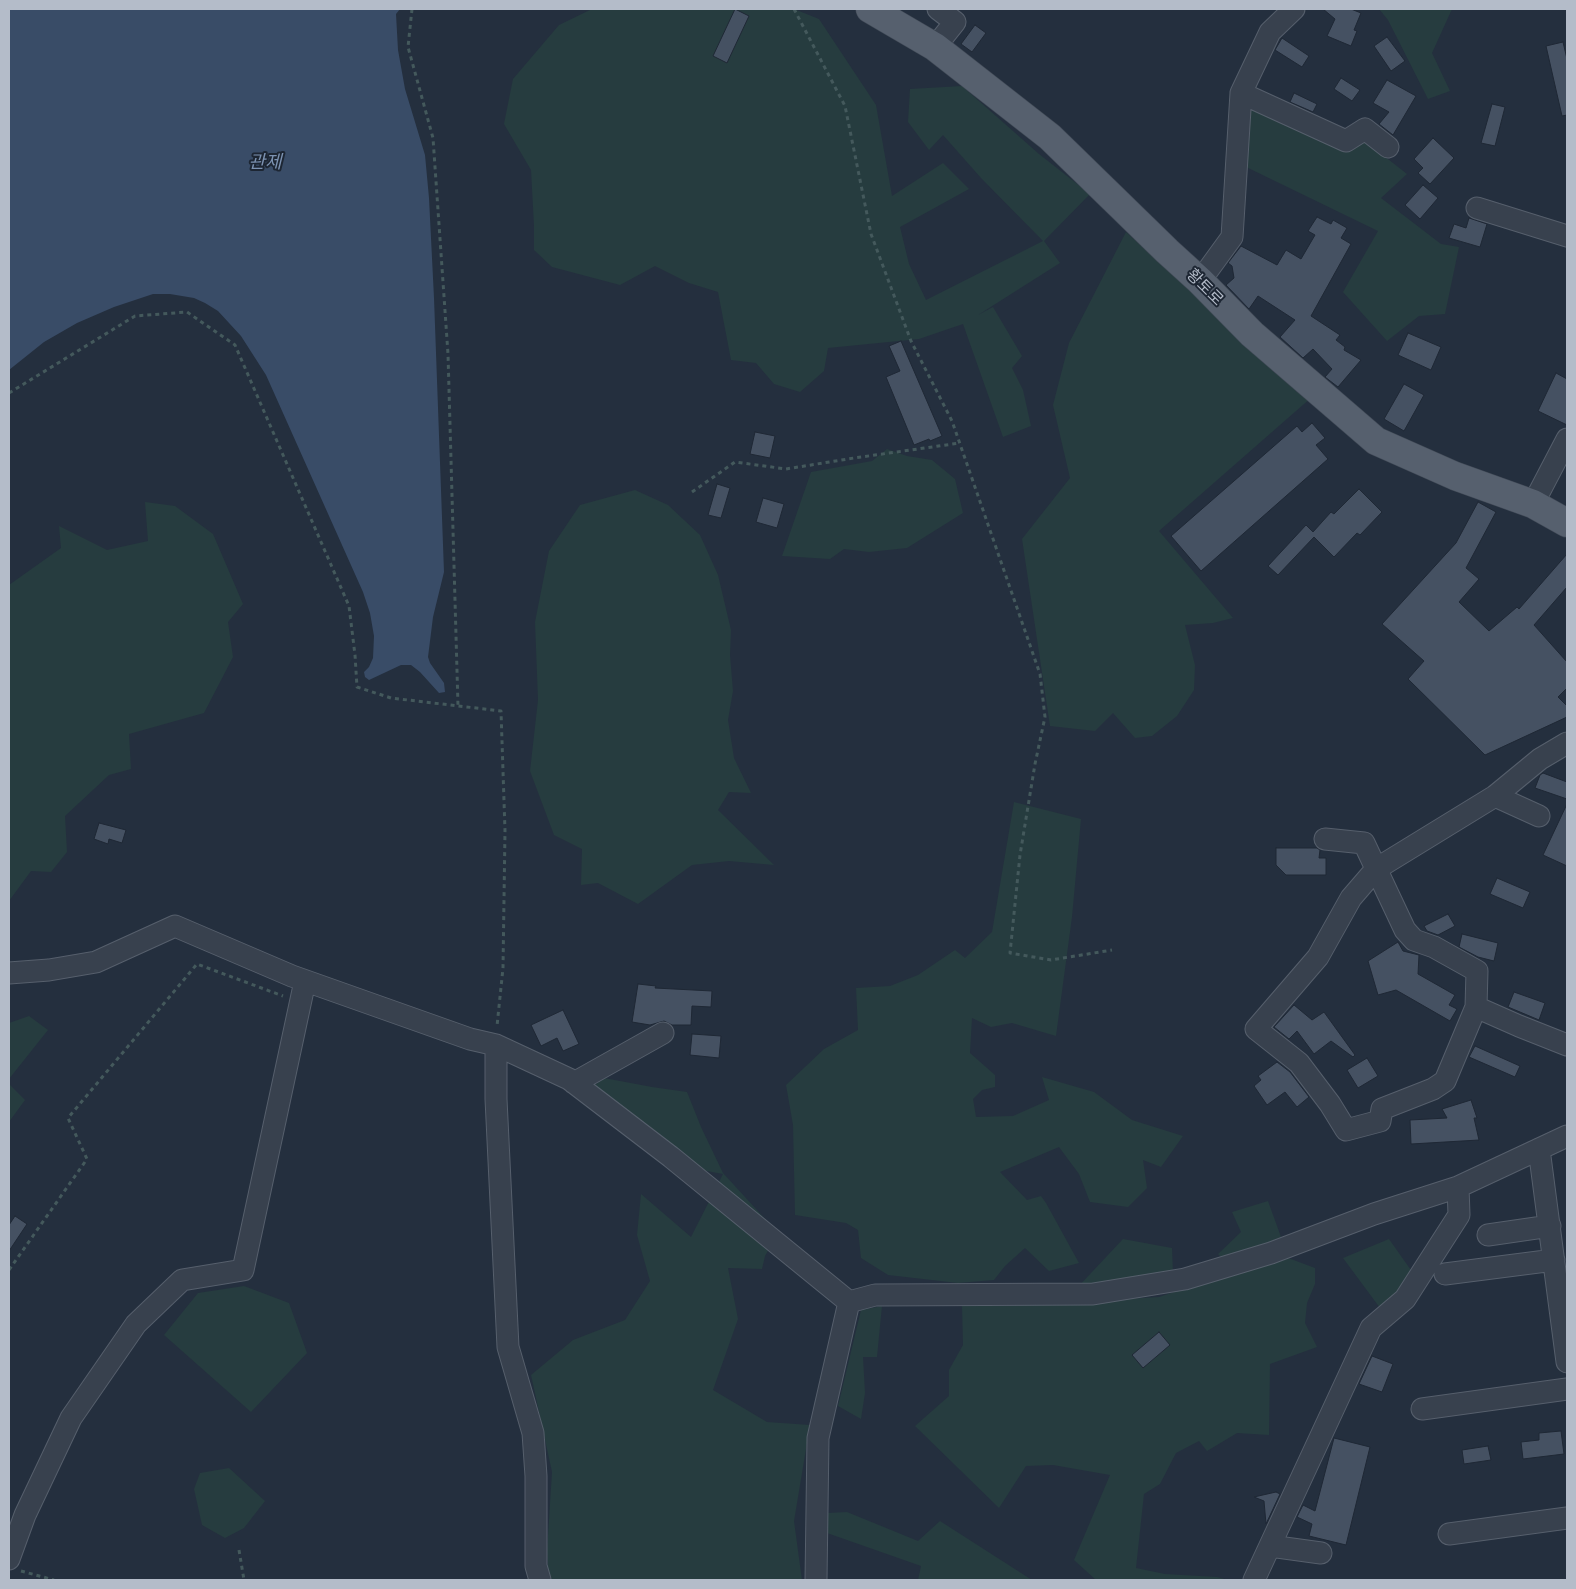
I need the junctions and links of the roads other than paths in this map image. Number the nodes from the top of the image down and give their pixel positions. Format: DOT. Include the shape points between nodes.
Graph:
graph roads {
  1 [pos="870,9"];
  2 [pos="938,9"];
  3 [pos="1294,9"];
  4 [pos="935,48"];
  5 [pos="1240,93"];
  6 [pos="1388,147"];
  7 [pos="1477,208"];
  8 [pos="1567,236"];
  9 [pos="1200,281"];
  10 [pos="1567,439"];
  11 [pos="1533,504"];
  12 [pos="1567,522"];
  13 [pos="1567,743"];
  14 [pos="1495,796"];
  15 [pos="1539,816"];
  16 [pos="1325,839"];
  17 [pos="1376,869"];
  18 [pos="9,973"];
  19 [pos="305,981"];
  20 [pos="1476,1007"];
  21 [pos="663,1033"];
  22 [pos="496,1045"];
  23 [pos="1567,1045"];
  24 [pos="574,1083"];
  25 [pos="1567,1136"];
  26 [pos="1539,1149"];
  27 [pos="1458,1187"];
  28 [pos="1550,1226"];
  29 [pos="1488,1235"];
  30 [pos="1554,1260"];
  31 [pos="1445,1274"];
  32 [pos="849,1302"];
  33 [pos="1564,1324"];
  34 [pos="1567,1362"];
  35 [pos="1567,1389"];
  36 [pos="1422,1409"];
  37 [pos="1567,1518"];
  38 [pos="1449,1534"];
  39 [pos="1270,1546"];
  40 [pos="1320,1553"];
  41 [pos="13,1565"];
  42 [pos="540,1580"];
  43 [pos="816,1580"];
  44 [pos="1254,1580"];
  1 -- 4 [label="main road, 황토로"];
  2 -- 4 [label="street" via="955,22"];
  3 -- 5 [label="street" via="1270,32"];
  4 -- 9 [label="main road, 황토로" via="1050,137"];
  5 -- 6 [label="street" via="1346,141 1365,129"];
  5 -- 9 [label="street" via="1232,237"];
  7 -- 8 [label="street"];
  9 -- 11 [label="main road, 황토로" via="1252,334 1376,441 1455,476"];
  10 -- 11 [label="street"];
  11 -- 12 [label="main road, 황토로"];
  13 -- 14 [label="street" via="1540,759"];
  14 -- 15 [label="street"];
  14 -- 17 [label="street"];
  16 -- 17 [label="street" via="1364,843"];
  17 -- 20 [label="street" via="1405,930 1414,940 1434,947 1477,971"];
  17 -- 20 [label="street" via="1351,898 1318,957 1256,1029 1299,1063 1346,1130 1380,1121 1382,1110 1445,1081"];
  18 -- 19 [label="street" via="96,962 175,926"];
  19 -- 22 [label="street" via="470,1039"];
  19 -- 41 [label="street" via="243,1270 182,1280 136,1324 71,1418 25,1515"];
  20 -- 23 [label="street"];
  21 -- 24 [label="street"];
  22 -- 24 [label="street"];
  22 -- 42 [label="street" via="508,1347 533,1433 536,1566"];
  24 -- 32 [label="street" via="671,1157"];
  25 -- 26 [label="street"];
  26 -- 27 [label="street"];
  26 -- 28 [label="street"];
  27 -- 32 [label="street" via="1271,1253 1185,1279 1093,1294 875,1295"];
  27 -- 39 [label="street" via="1458,1216 1405,1299 1371,1328"];
  28 -- 29 [label="street"];
  28 -- 30 [label="street"];
  30 -- 31 [label="street"];
  30 -- 33 [label="street"];
  32 -- 43 [label="street" via="818,1438"];
  33 -- 34 [label="street"];
  35 -- 36 [label="street"];
  37 -- 38 [label="street"];
  39 -- 40 [label="street"];
  39 -- 44 [label="street"];
}
